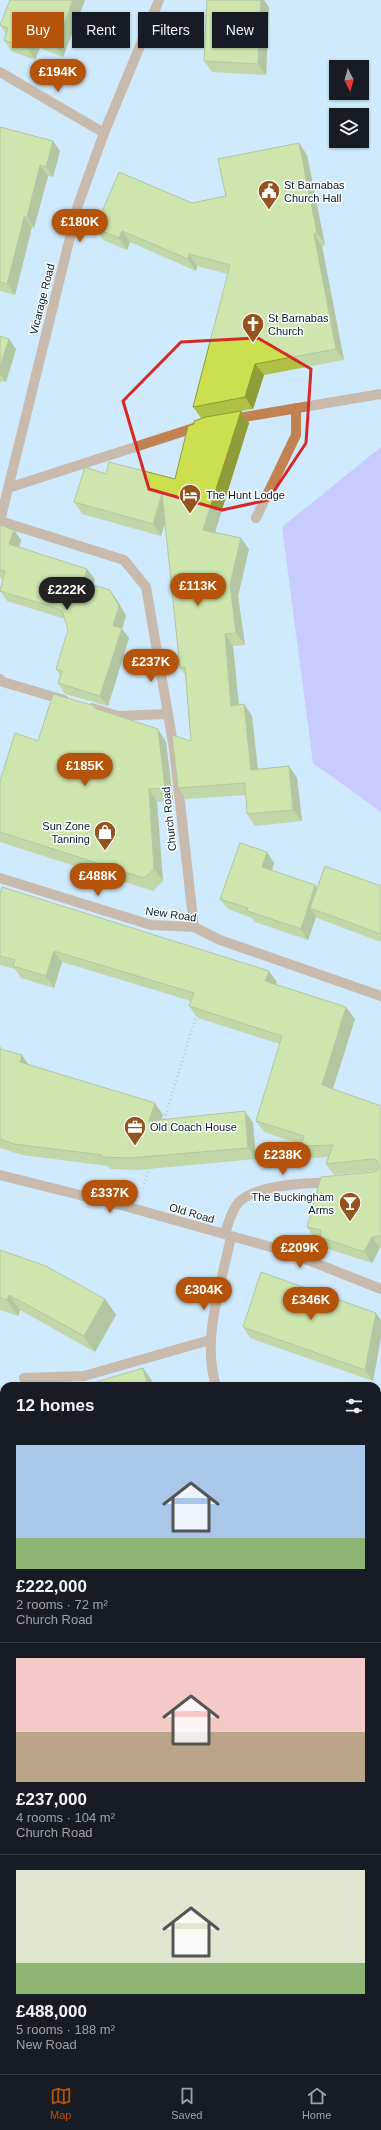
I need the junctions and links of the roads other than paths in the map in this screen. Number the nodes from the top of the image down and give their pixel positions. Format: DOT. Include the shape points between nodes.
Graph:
graph roads {
  1 [pos="159,0"];
  2 [pos="0,72"];
  3 [pos="104,133"];
  4 [pos="381,394"];
  5 [pos="296,408"];
  6 [pos="8,488"];
  7 [pos="256,518"];
  8 [pos="0,521"];
  9 [pos="0,679"];
  10 [pos="167,714"];
  11 [pos="4,879"];
  12 [pos="5,893"];
  13 [pos="194,927"];
  14 [pos="381,996"];
  15 [pos="0,1176"];
  16 [pos="345,1181"];
  17 [pos="228,1235"];
  18 [pos="381,1289"];
  19 [pos="210,1340"];
  20 [pos="24,1378"];
  21 [pos="215,1382"];
  1 -- 3 [label="street, Vicarage Road"];
  2 -- 3 [label="street"];
  3 -- 6 [label="street, Vicarage Road" via="78,205"];
  4 -- 5 [label="street"];
  5 -- 6 [label="street" via="217,421"];
  5 -- 7 [label="street" via="296,435"];
  6 -- 8 [label="street, Vicarage Road"];
  8 -- 10 [label="street, Church Road" via="124,560 146,587"];
  9 -- 10 [label="street" via="118,716"];
  10 -- 13 [label="street, Church Road" via="174,749"];
  11 -- 12 [label="street"];
  11 -- 13 [label="street, New Road" via="150,925"];
  13 -- 14 [label="street, New Road" via="220,940"];
  15 -- 17 [label="street, Old Road"];
  16 -- 17 [label="street, Old Road" via="251,1192 238,1203 230,1217"];
  17 -- 18 [label="street" via="285,1251"];
  17 -- 19 [label="street"];
  19 -- 20 [label="street" via="84,1376"];
  19 -- 21 [label="street"];
}
